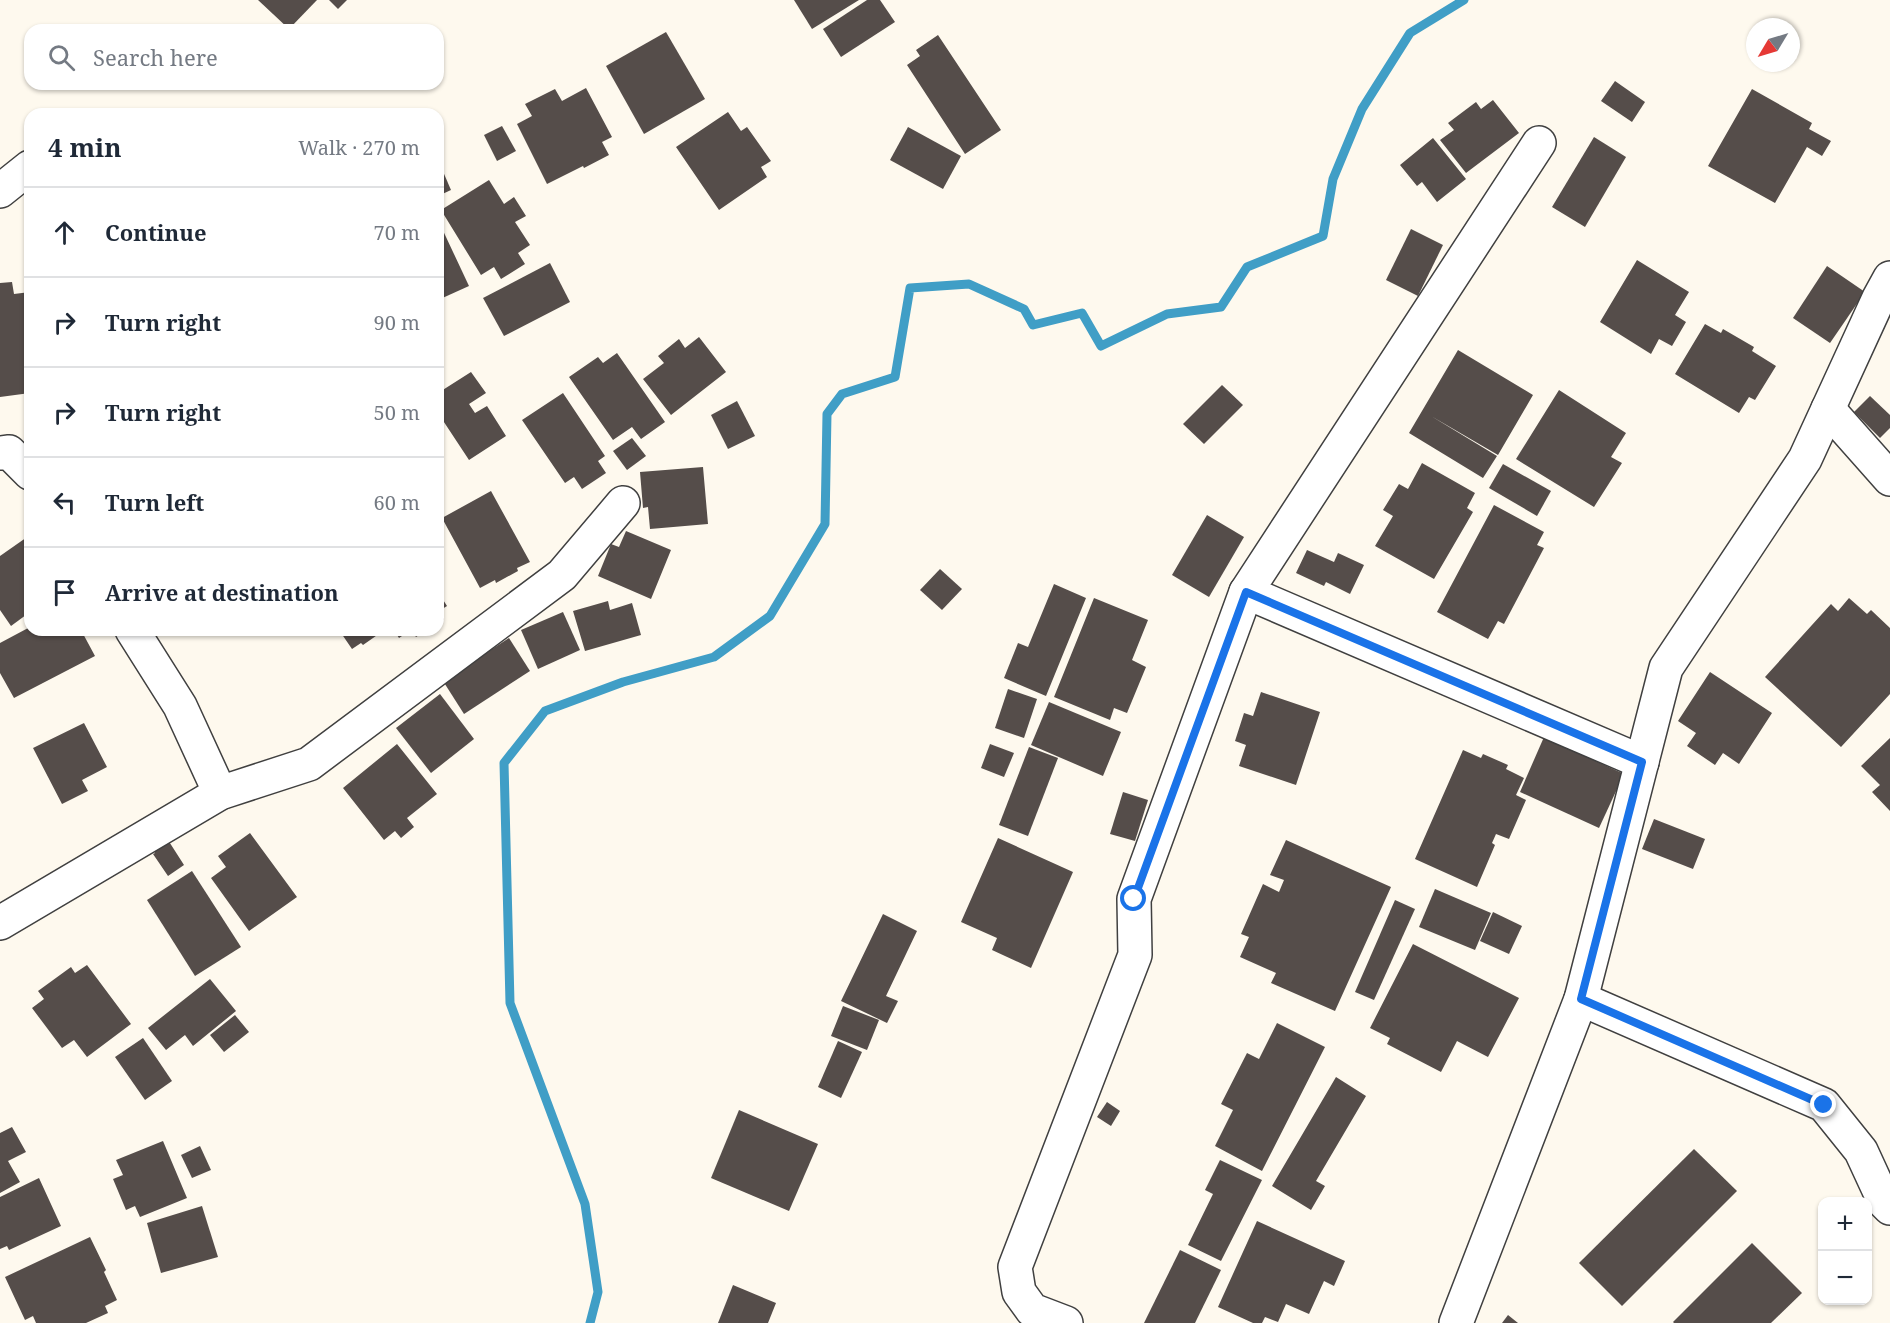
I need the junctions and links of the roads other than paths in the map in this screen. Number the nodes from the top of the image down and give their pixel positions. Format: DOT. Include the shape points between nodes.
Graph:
graph roads {
  1 [pos="1539,143"];
  2 [pos="24,172"];
  3 [pos="0,191"];
  4 [pos="1890,278"];
  5 [pos="1828,409"];
  6 [pos="0,453"];
  7 [pos="24,468"];
  8 [pos="1890,479"];
  9 [pos="623,503"];
  10 [pos="1246,592"];
  11 [pos="136,636"];
  12 [pos="1642,762"];
  13 [pos="220,793"];
  14 [pos="0,924"];
  15 [pos="1581,999"];
  16 [pos="1890,1208"];
  17 [pos="1066,1323"];
  18 [pos="1456,1323"];
  1 -- 10 [label="street"];
  2 -- 3 [label="street"];
  4 -- 5 [label="street"];
  5 -- 8 [label="street"];
  5 -- 12 [label="street" via="1805,459 1666,668"];
  6 -- 7 [label="street" via="9,452"];
  9 -- 13 [label="street" via="562,575 309,764"];
  10 -- 12 [label="street"];
  10 -- 17 [label="street" via="1134,899 1136,955 1015,1267 1019,1292 1032,1310"];
  11 -- 13 [label="street" via="180,706"];
  12 -- 15 [label="street"];
  13 -- 14 [label="street"];
  15 -- 16 [label="street" via="1824,1105 1861,1151"];
  15 -- 18 [label="street"];
}
